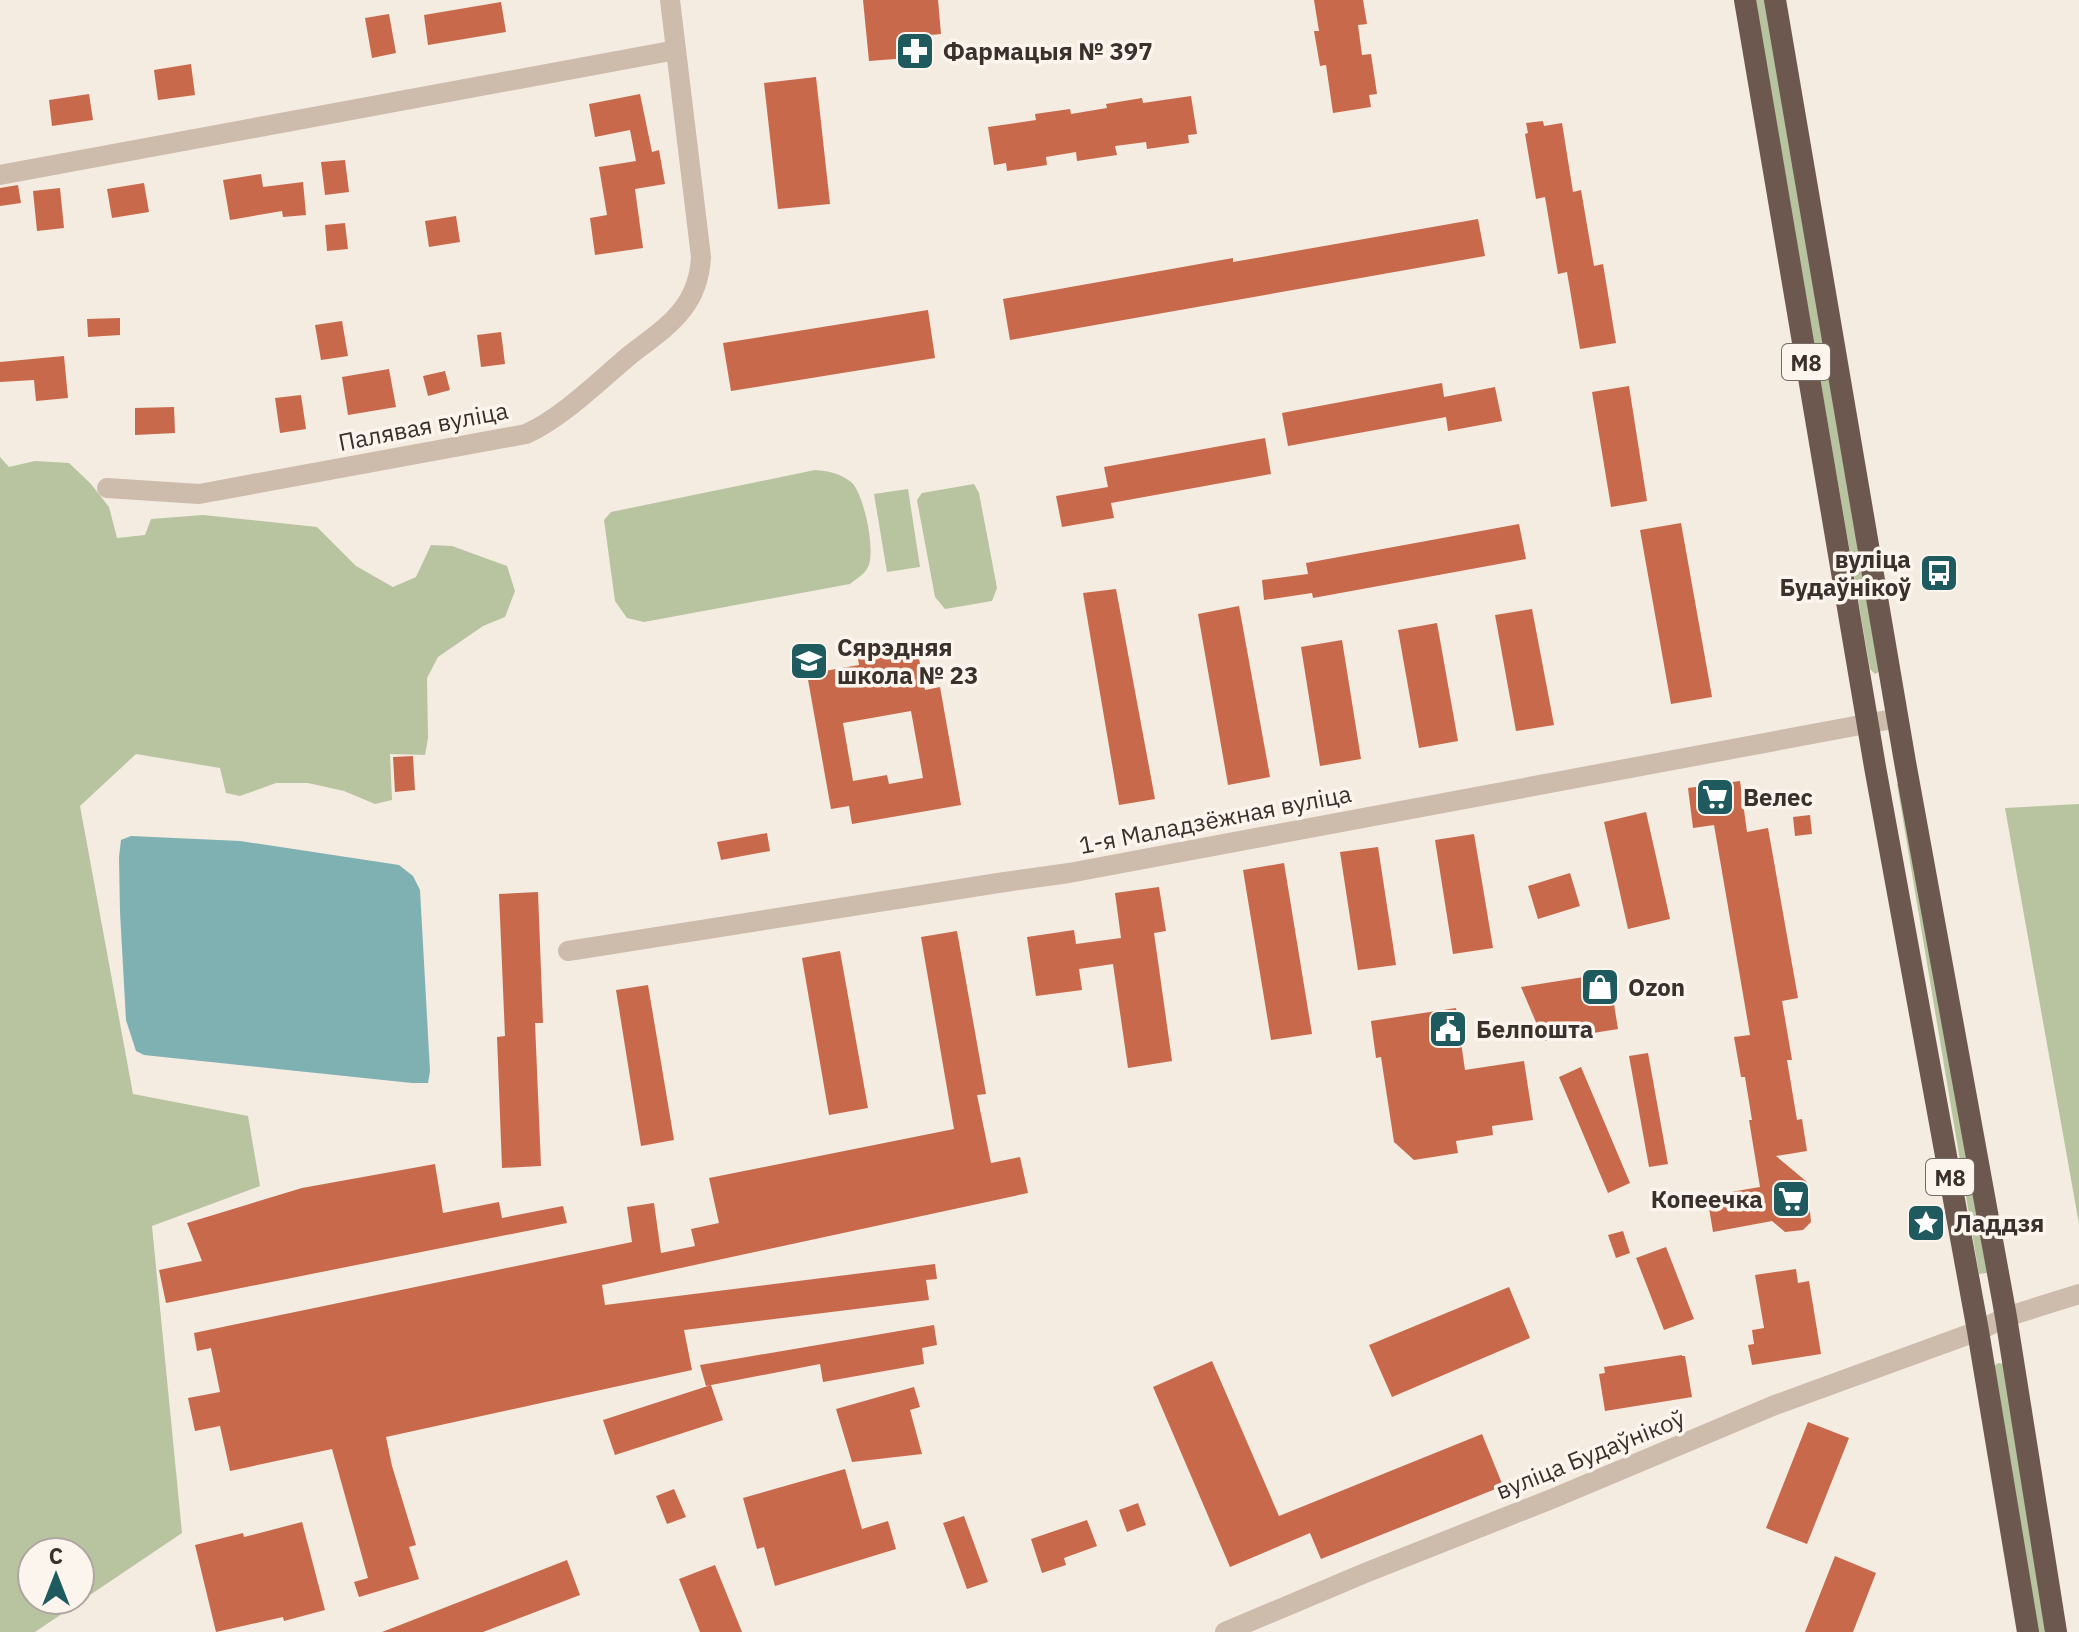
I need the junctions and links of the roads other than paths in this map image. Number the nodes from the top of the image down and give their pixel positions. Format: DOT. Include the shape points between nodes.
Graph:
graph roads {
  1 [pos="670,0"];
  2 [pos="1745,0"];
  3 [pos="1775,0"];
  4 [pos="676,50"];
  5 [pos="0,175"];
  6 [pos="107,488"];
  7 [pos="1898,718"];
  8 [pos="1868,723"];
  9 [pos="568,951"];
  10 [pos="2079,1294"];
  11 [pos="2006,1317"];
  12 [pos="1978,1331"];
  13 [pos="1225,1632"];
  14 [pos="2028,1632"];
  15 [pos="2056,1632"];
  1 -- 4 [label="street, Палявая вуліца"];
  2 -- 8 [label="highway, М8"];
  3 -- 7 [label="highway, М8"];
  4 -- 5 [label="street"];
  4 -- 6 [label="street, Палявая вуліца" via="700,246 696,284 675,317 551,420 526,434 494,441 199,494"];
  7 -- 8 [label="street, 1-я Маладзёжная вуліца"];
  7 -- 11 [label="highway, М8"];
  8 -- 9 [label="street, 1-я Маладзёжная вуліца" via="1069,873"];
  8 -- 12 [label="highway, М8"];
  10 -- 11 [label="street, вуліца Будаўнікоў"];
  11 -- 12 [label="street, вуліца Будаўнікоў"];
  11 -- 15 [label="highway, М8"];
  12 -- 13 [label="street, вуліца Будаўнікоў" via="1775,1405"];
  12 -- 14 [label="highway, М8"];
}
